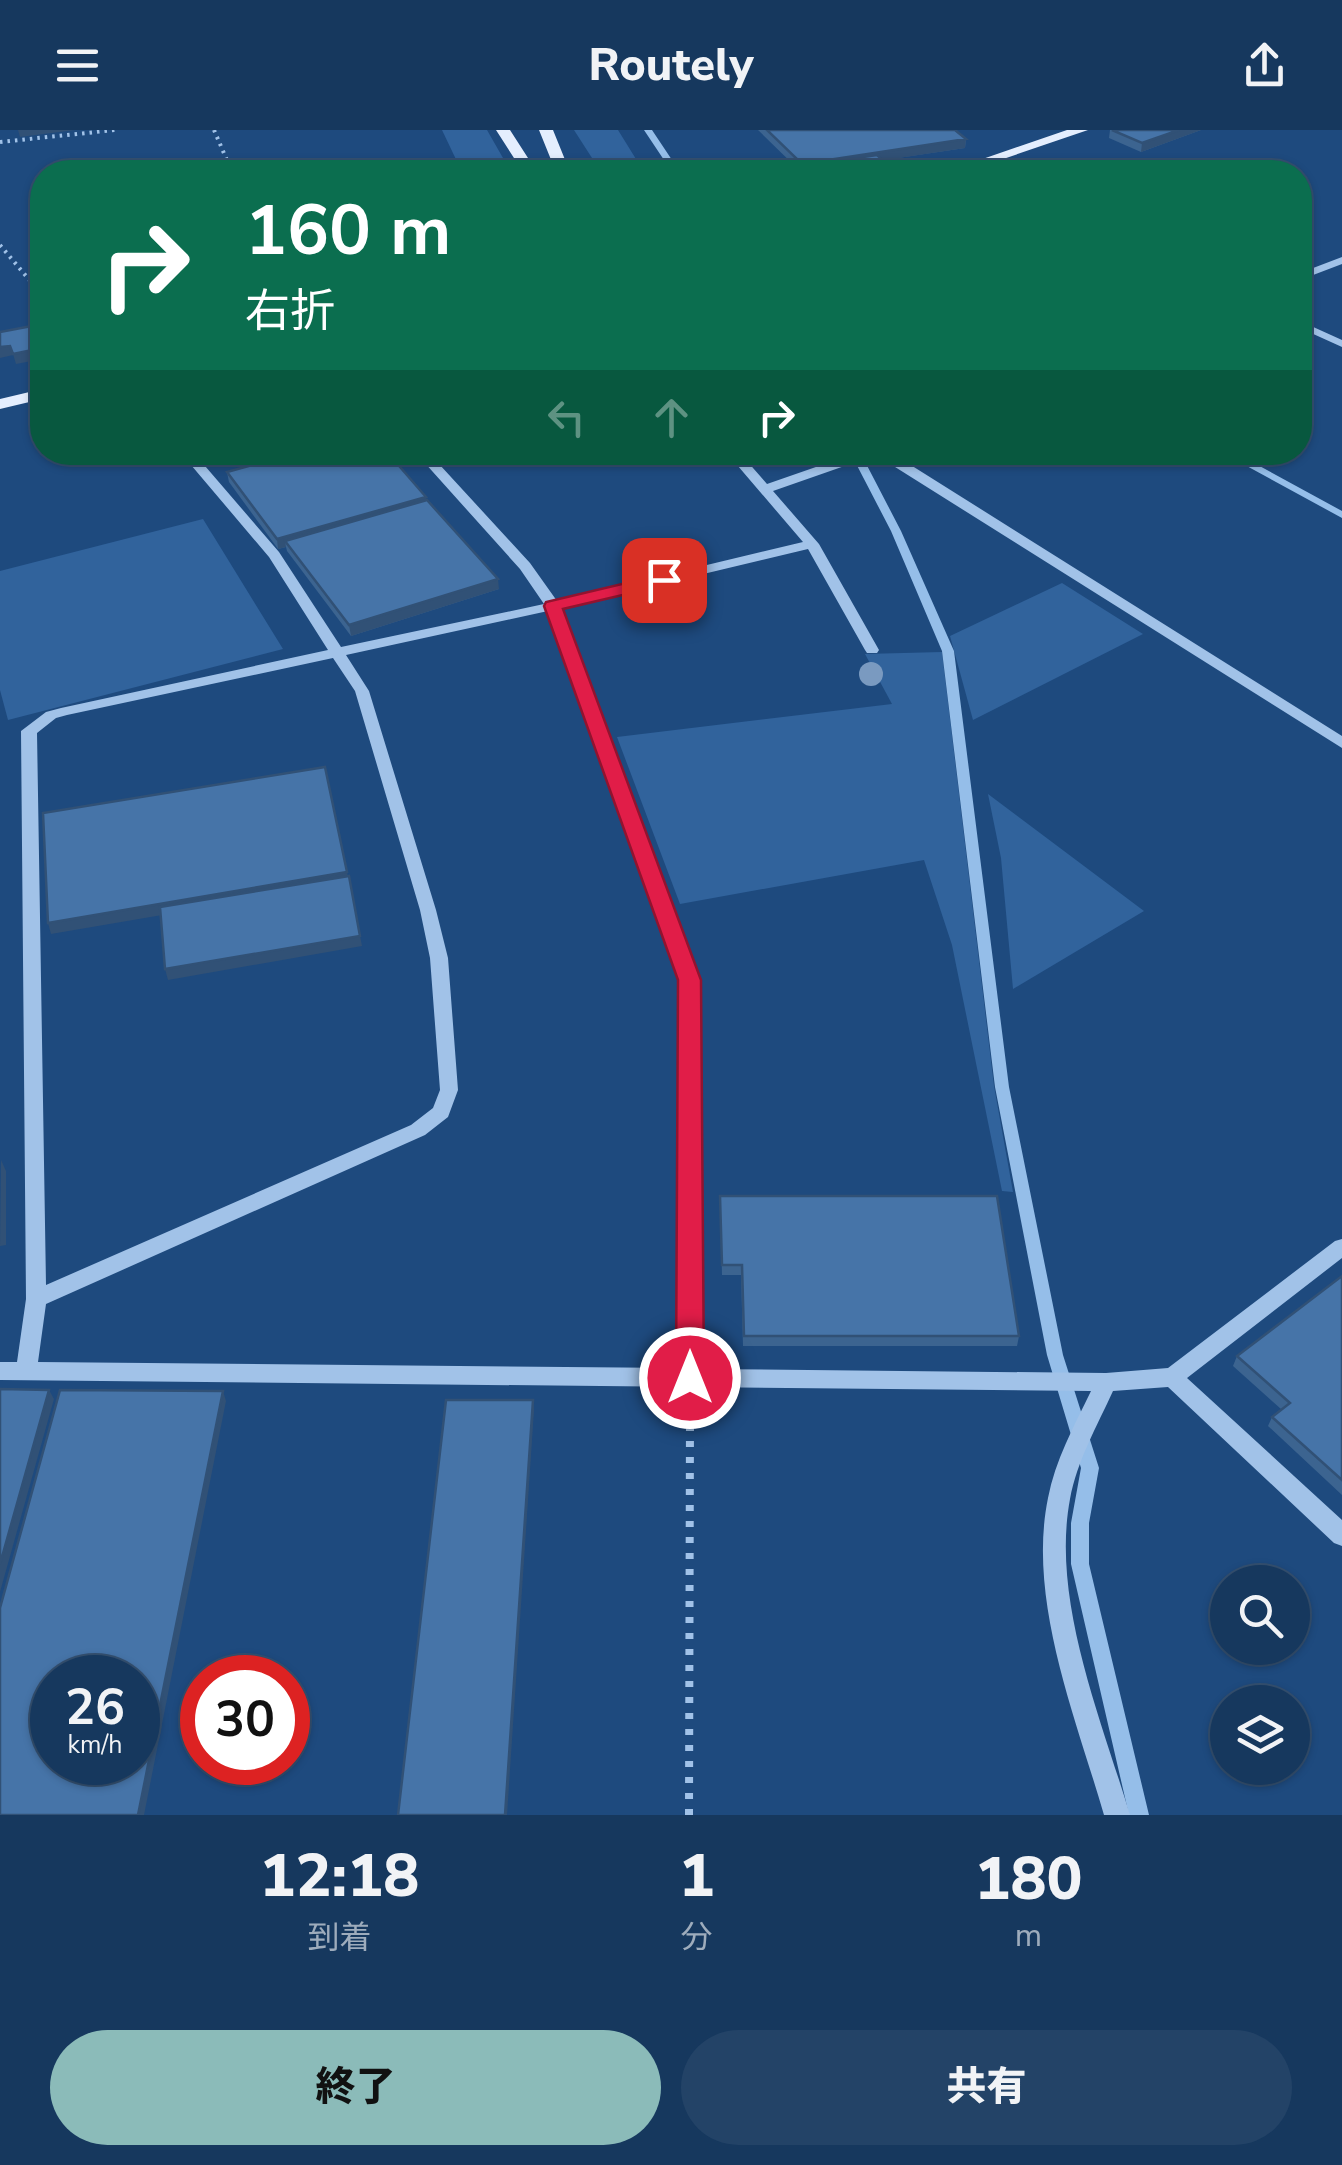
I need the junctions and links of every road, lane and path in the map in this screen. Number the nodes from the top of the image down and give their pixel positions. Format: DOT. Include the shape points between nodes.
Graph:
graph roads {
  1 [pos="115,130"];
  2 [pos="214,130"];
  3 [pos="503,130"];
  4 [pos="546,130"];
  5 [pos="1081,130"];
  6 [pos="0,142"];
  7 [pos="227,160"];
  8 [pos="522,160"];
  9 [pos="558,160"];
  10 [pos="989,160"];
  11 [pos="0,245"];
  12 [pos="1342,260"];
  13 [pos="1312,272"];
  14 [pos="30,281"];
  15 [pos="1312,330"];
  16 [pos="1342,344"];
  17 [pos="30,397"];
  18 [pos="0,404"];
  19 [pos="197,465"];
  20 [pos="433,465"];
  21 [pos="743,465"];
  22 [pos="837,465"];
  23 [pos="897,465"];
  24 [pos="763,490"];
  25 [pos="812,544"];
  26 [pos="553,606"];
  27 [pos="872,650"];
  28 [pos="336,654"];
  29 [pos="1342,743"];
  30 [pos="1342,1247"];
  31 [pos="36,1299"];
  32 [pos="0,1371"];
  33 [pos="26,1371"];
  34 [pos="1172,1376"];
  35 [pos="690,1378"];
  36 [pos="1106,1382"];
  37 [pos="1342,1535"];
  38 [pos="689,1815"];
  39 [pos="1117,1815"];
  1 -- 6 [label="path"];
  2 -- 7 [label="path"];
  3 -- 8 [label="main road"];
  4 -- 9 [label="main road"];
  5 -- 10 [label="main road"];
  11 -- 14 [label="path"];
  12 -- 13 [label="street"];
  15 -- 16 [label="street"];
  17 -- 18 [label="main road"];
  19 -- 28 [label="street" via="274,555"];
  20 -- 26 [label="street" via="526,566"];
  21 -- 24 [label="street"];
  22 -- 24 [label="street"];
  23 -- 29 [label="street"];
  24 -- 25 [label="street"];
  25 -- 26 [label="street"];
  25 -- 27 [label="street"];
  26 -- 28 [label="street"];
  26 -- 35 [label="street" via="690,980"];
  28 -- 31 [label="street" via="66,710 30,730"];
  28 -- 31 [label="street" via="362,691 428,910 439,958 446,1101 431,1122 401,1138"];
  30 -- 34 [label="street"];
  31 -- 33 [label="street"];
  32 -- 33 [label="street"];
  33 -- 35 [label="street"];
  34 -- 36 [label="street"];
  34 -- 37 [label="street"];
  35 -- 36 [label="street"];
  35 -- 38 [label="path"];
  36 -- 39 [label="street" via="1070,1460 1054,1544 1058,1599"];
}
